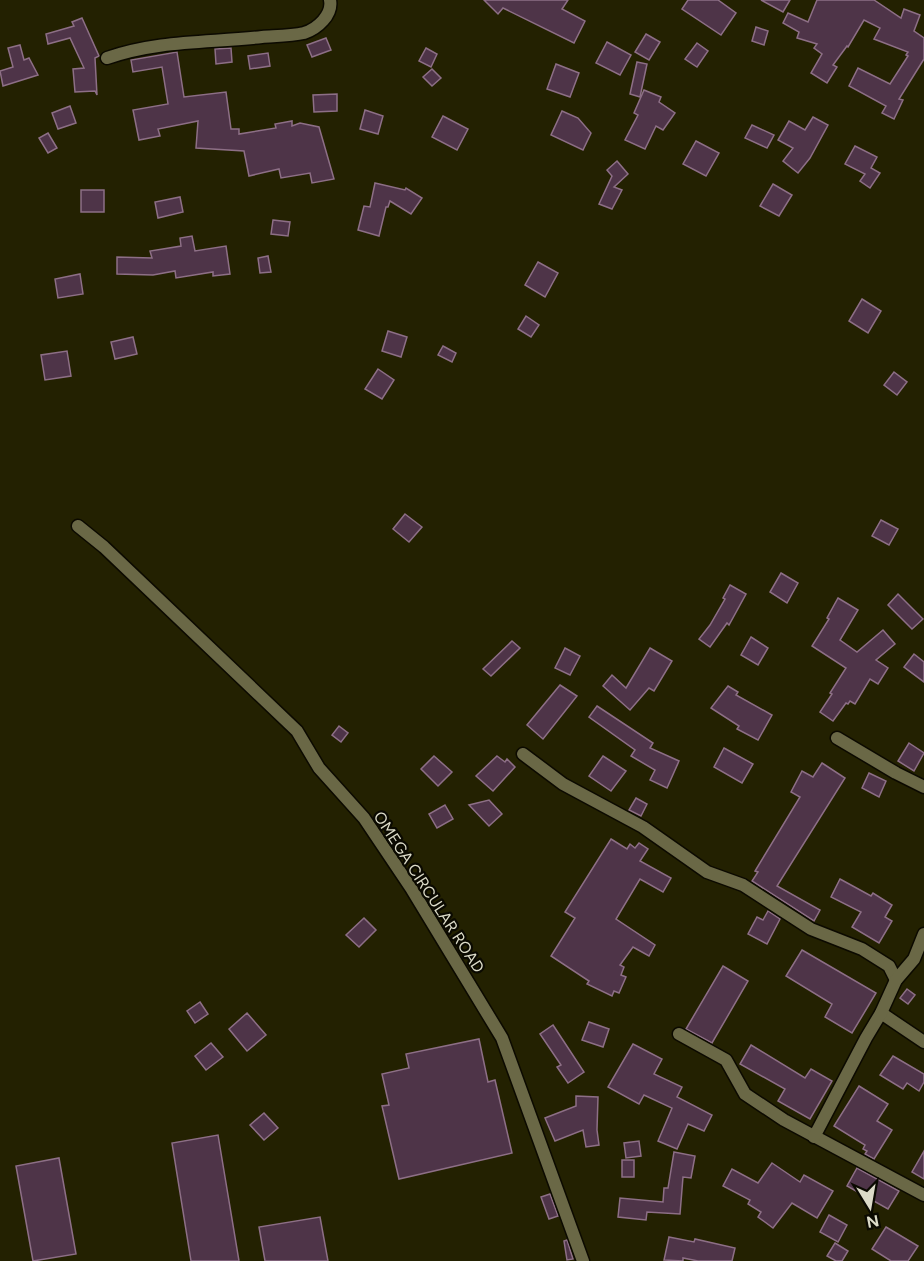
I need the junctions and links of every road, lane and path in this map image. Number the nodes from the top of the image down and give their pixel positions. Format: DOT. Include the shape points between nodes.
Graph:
graph roads {
  1 [pos="330,0"];
  2 [pos="107,58"];
  3 [pos="78,526"];
  4 [pos="837,738"];
  5 [pos="523,754"];
  6 [pos="924,787"];
  7 [pos="924,934"];
  8 [pos="896,980"];
  9 [pos="881,1013"];
  10 [pos="679,1034"];
  11 [pos="924,1042"];
  12 [pos="814,1137"];
  13 [pos="924,1195"];
  14 [pos="584,1261"];
  1 -- 2 [label="street" via="324,20 305,33 181,42"];
  3 -- 14 [label="street, OMEGA CIRCULAR ROAD" via="297,731 319,768 364,818 502,1038"];
  4 -- 6 [label="street"];
  5 -- 8 [label="street" via="563,784 643,827 707,872 744,885 811,929 862,948 889,966"];
  7 -- 8 [label="street" via="914,958"];
  8 -- 9 [label="street"];
  9 -- 11 [label="street"];
  9 -- 12 [label="street"];
  10 -- 12 [label="street" via="726,1060 746,1094"];
  12 -- 13 [label="street"];
}
